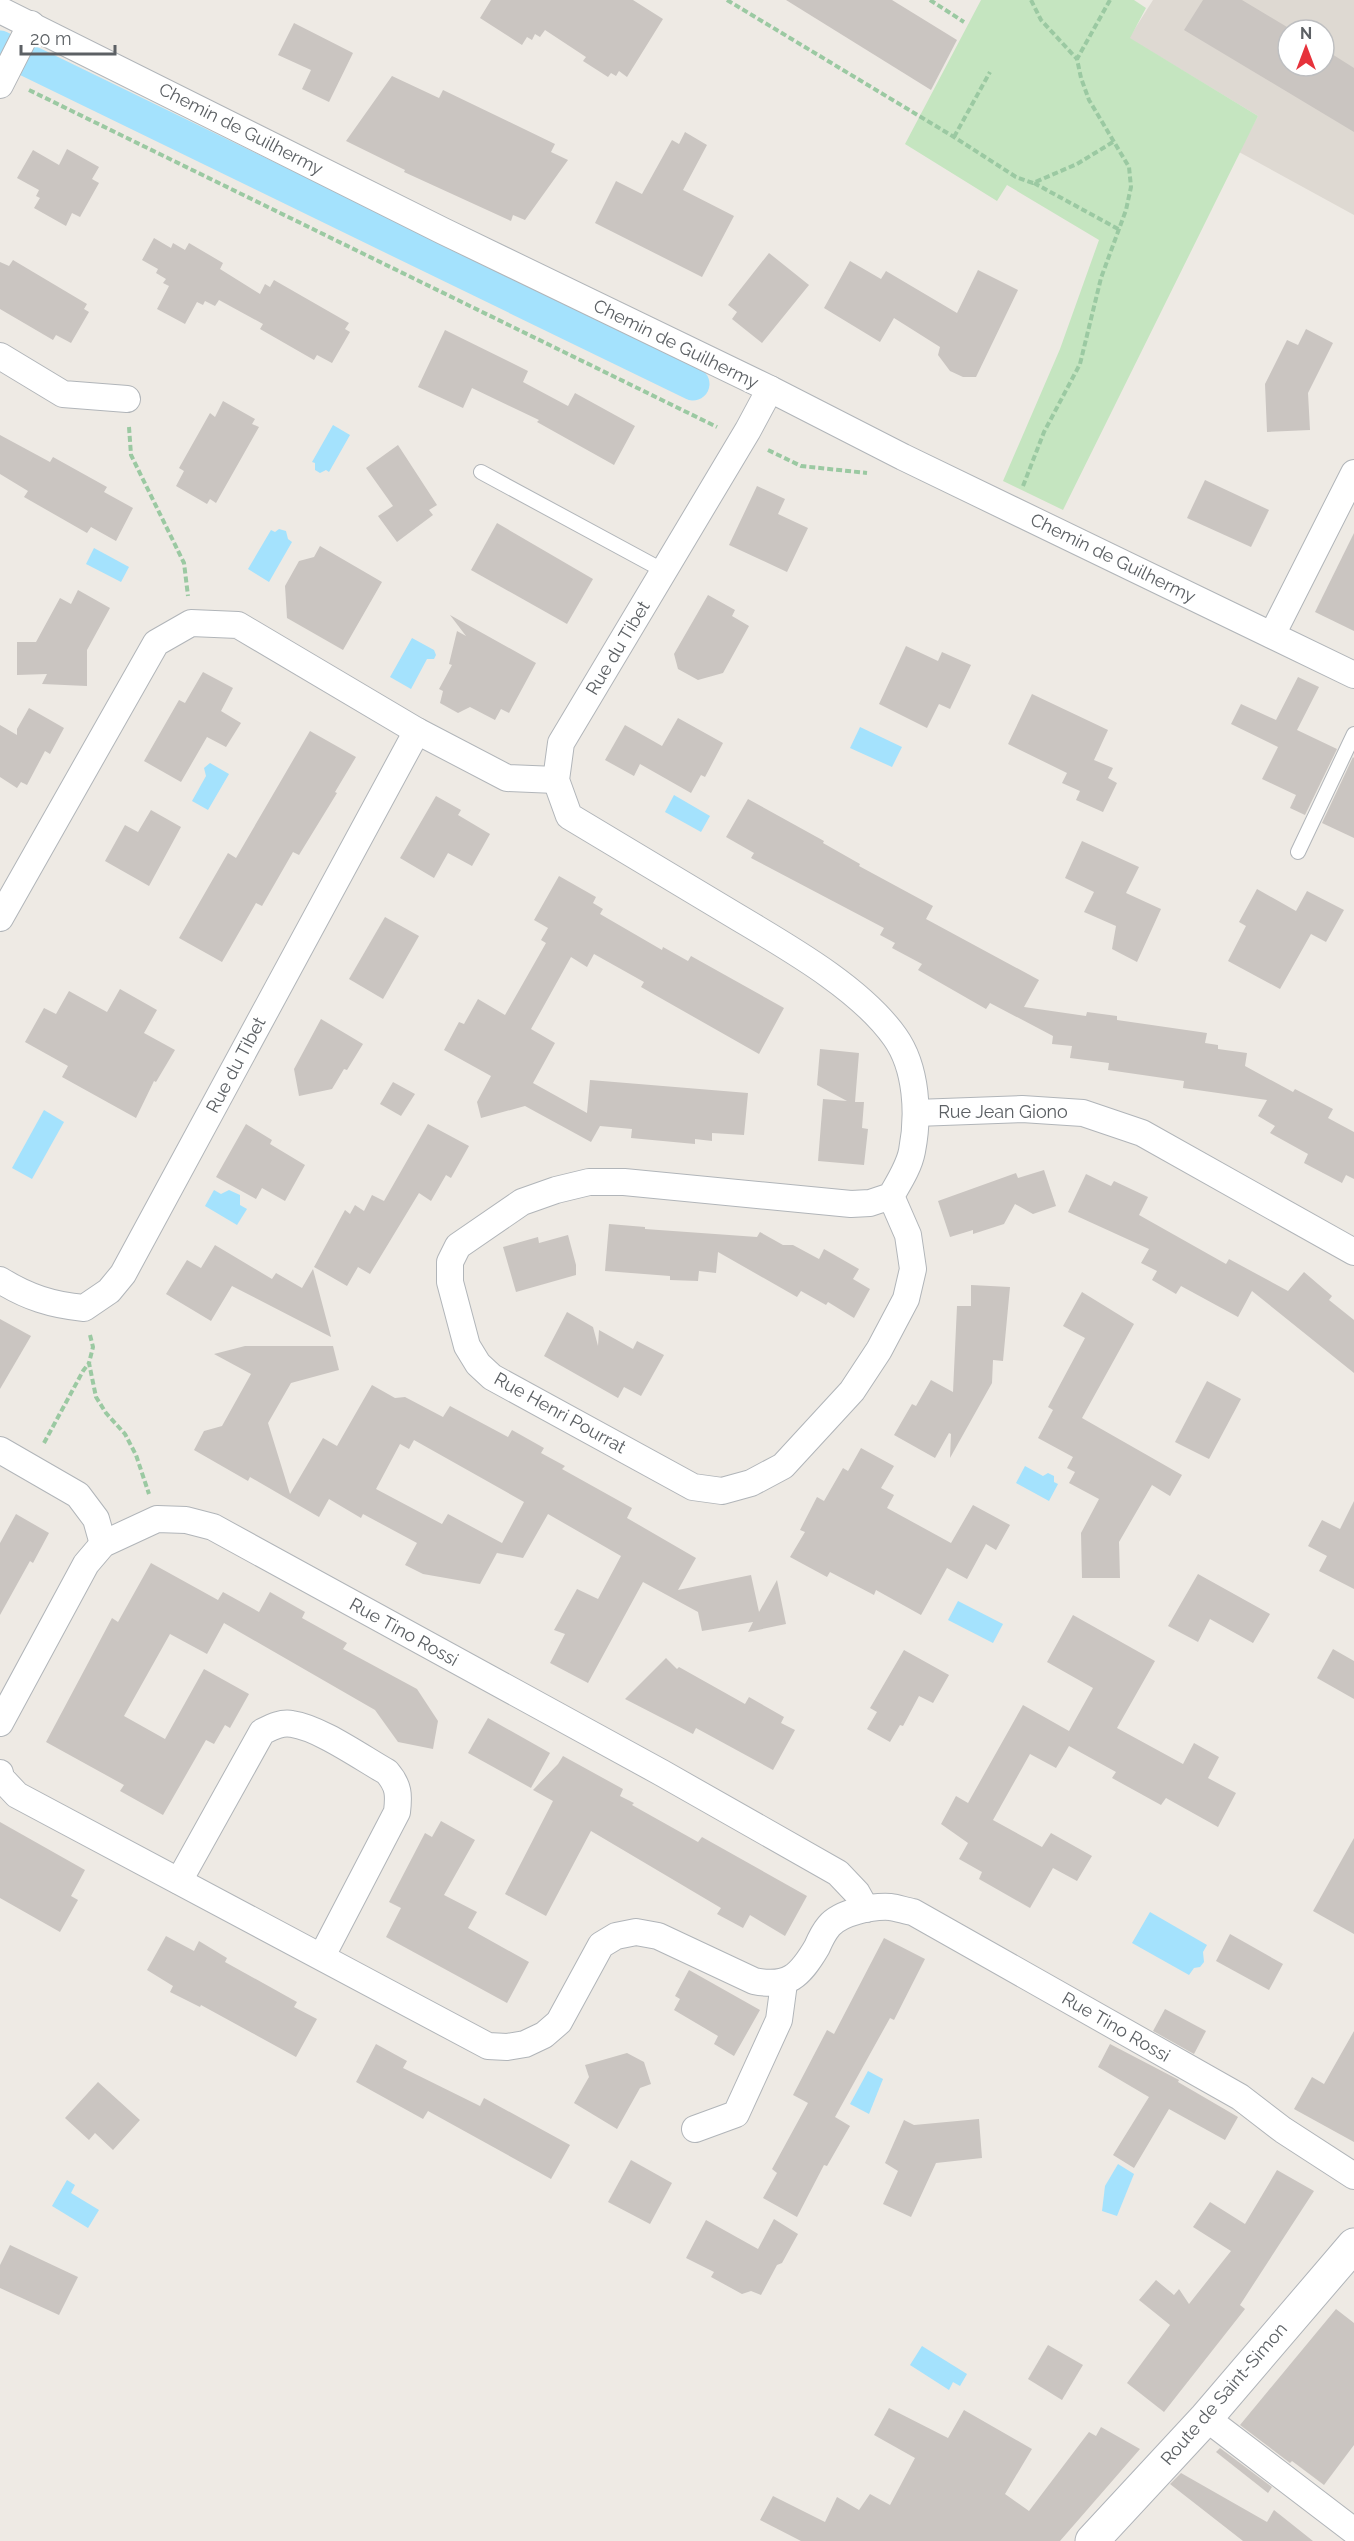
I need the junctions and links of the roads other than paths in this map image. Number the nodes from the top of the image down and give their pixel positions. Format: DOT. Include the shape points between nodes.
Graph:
graph roads {
  1 [pos="0,10"];
  2 [pos="13,60"];
  3 [pos="0,356"];
  4 [pos="770,389"];
  5 [pos="127,399"];
  6 [pos="481,472"];
  7 [pos="1354,473"];
  8 [pos="664,571"];
  9 [pos="1272,636"];
  10 [pos="1354,675"];
  11 [pos="417,731"];
  12 [pos="1354,734"];
  13 [pos="556,780"];
  14 [pos="1298,852"];
  15 [pos="0,918"];
  16 [pos="916,1113"];
  17 [pos="891,1196"];
  18 [pos="1354,1252"];
  19 [pos="0,1280"];
  20 [pos="0,1450"];
  21 [pos="103,1544"];
  22 [pos="0,1724"];
  23 [pos="0,1773"];
  24 [pos="179,1881"];
  25 [pos="866,1909"];
  26 [pos="322,1956"];
  27 [pos="784,1983"];
  28 [pos="695,2129"];
  29 [pos="1354,2176"];
  30 [pos="1354,2245"];
  31 [pos="1206,2418"];
  32 [pos="1354,2531"];
  33 [pos="1092,2541"];
  1 -- 2 [label="street, Chemin de Guilhermy"];
  2 -- 4 [label="street, Chemin de Guilhermy" via="443,231"];
  3 -- 5 [label="street" via="63,394"];
  4 -- 8 [label="street, Rue du Tibet"];
  4 -- 9 [label="street, Chemin de Guilhermy"];
  6 -- 8 [label="lane"];
  7 -- 9 [label="street"];
  8 -- 13 [label="street, Rue du Tibet" via="561,743"];
  9 -- 10 [label="street, Chemin de Guilhermy"];
  11 -- 13 [label="street" via="507,778"];
  11 -- 15 [label="street" via="238,625 191,623 156,643"];
  11 -- 19 [label="street, Rue du Tibet" via="123,1274 109,1291 84,1308 23,1294"];
  12 -- 14 [label="lane"];
  13 -- 16 [label="street, Rue Jean Giono" via="569,816 801,955 870,1008 896,1038 910,1068"];
  16 -- 17 [label="street" via="912,1152"];
  16 -- 18 [label="street, Rue Jean Giono" via="1022,1109 1083,1113 1142,1133"];
  17 -- 17 [label="street, Rue Henri Pourrat" via="908,1234 913,1269 906,1299 852,1391 783,1466 751,1483 722,1491 693,1487 492,1377 467,1346 450,1282 450,1262 458,1246 522,1202 589,1182 851,1204"];
  20 -- 21 [label="street" via="78,1495 96,1519"];
  21 -- 22 [label="street, Rue Tino Rossi" via="86,1564"];
  21 -- 25 [label="street, Rue Tino Rossi" via="157,1519 186,1520 213,1527 838,1873"];
  23 -- 24 [label="street" via="17,1794"];
  24 -- 26 [label="street"];
  24 -- 26 [label="street" via="262,1732 276,1725 309,1728 387,1772 397,1783 399,1797 397,1812"];
  25 -- 27 [label="street, Rue Tino Rossi" via="829,1925 811,1956"];
  25 -- 29 [label="street, Rue Tino Rossi" via="891,1907 913,1912 1240,2097"];
  26 -- 27 [label="street" via="488,2046 525,2044 544,2035 559,2022 601,1945 616,1936 636,1932 658,1936 754,1981"];
  27 -- 28 [label="street" via="779,2020 735,2114"];
  30 -- 31 [label="main road, Route de Saint-Simon"];
  31 -- 32 [label="street"];
  31 -- 33 [label="main road, Route de Saint-Simon"];
}
